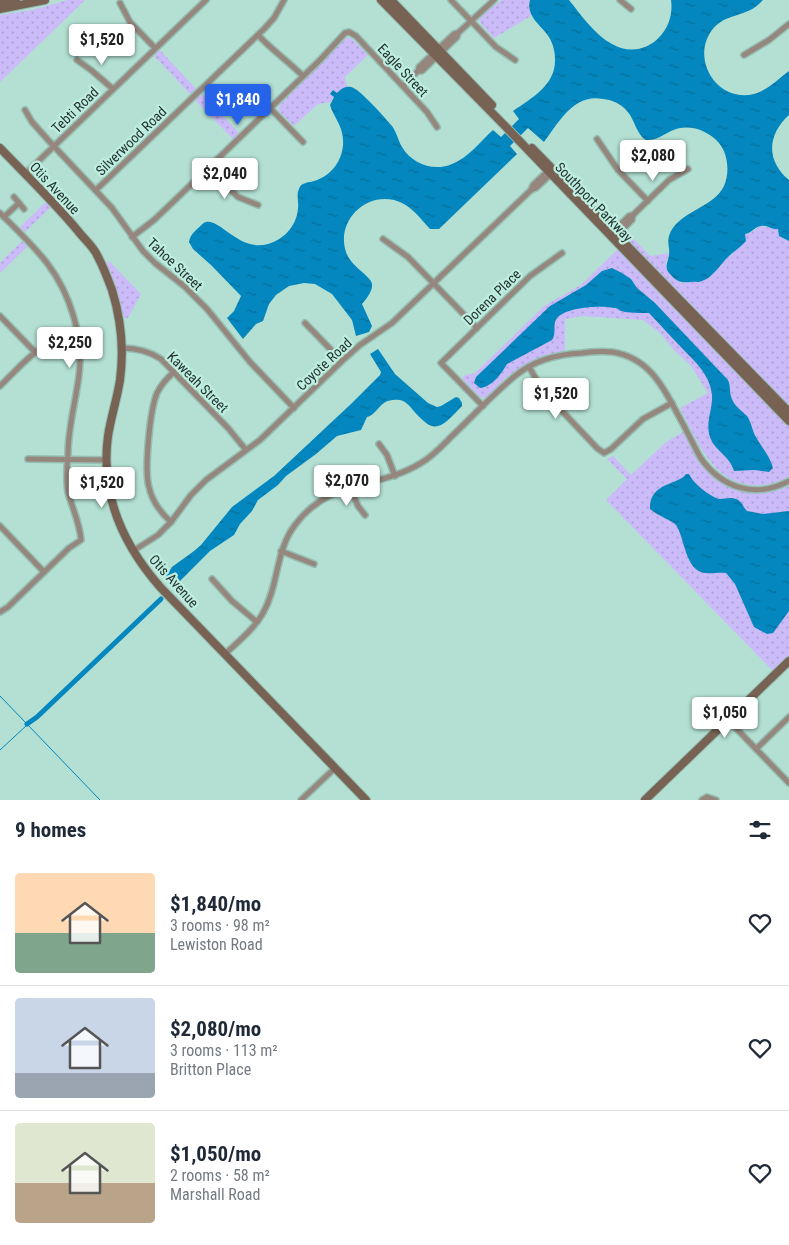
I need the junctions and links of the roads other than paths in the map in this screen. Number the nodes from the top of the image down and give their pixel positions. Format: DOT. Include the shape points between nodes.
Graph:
graph roads {
  1 [pos="16,0"];
  2 [pos="45,0"];
  3 [pos="284,0"];
  4 [pos="381,0"];
  5 [pos="391,0"];
  6 [pos="451,0"];
  7 [pos="494,0"];
  8 [pos="620,0"];
  9 [pos="203,1"];
  10 [pos="0,3"];
  11 [pos="120,3"];
  12 [pos="0,9"];
  13 [pos="631,9"];
  14 [pos="471,20"];
  15 [pos="789,24"];
  16 [pos="258,35"];
  17 [pos="155,48"];
  18 [pos="437,52"];
  19 [pos="744,54"];
  20 [pos="77,60"];
  21 [pos="516,60"];
  22 [pos="304,76"];
  23 [pos="403,86"];
  24 [pos="112,89"];
  25 [pos="270,108"];
  26 [pos="25,110"];
  27 [pos="437,127"];
  28 [pos="597,138"];
  29 [pos="303,142"];
  30 [pos="54,146"];
  31 [pos="0,148"];
  32 [pos="688,168"];
  33 [pos="208,169"];
  34 [pos="551,171"];
  35 [pos="25,174"];
  36 [pos="96,190"];
  37 [pos="14,198"];
  38 [pos="648,201"];
  39 [pos="19,203"];
  40 [pos="258,205"];
  41 [pos="24,209"];
  42 [pos="2,215"];
  43 [pos="614,235"];
  44 [pos="132,237"];
  45 [pos="383,239"];
  46 [pos="562,253"];
  47 [pos="434,284"];
  48 [pos="0,316"];
  49 [pos="305,323"];
  50 [pos="476,328"];
  51 [pos="78,334"];
  52 [pos="122,348"];
  53 [pos="35,352"];
  54 [pos="342,361"];
  55 [pos="529,367"];
  56 [pos="174,372"];
  57 [pos="0,386"];
  58 [pos="672,403"];
  59 [pos="483,406"];
  60 [pos="294,408"];
  61 [pos="789,412"];
  62 [pos="789,421"];
  63 [pos="379,444"];
  64 [pos="246,450"];
  65 [pos="28,460"];
  66 [pos="107,460"];
  67 [pos="68,461"];
  68 [pos="396,476"];
  69 [pos="789,481"];
  70 [pos="350,487"];
  71 [pos="365,515"];
  72 [pos="171,522"];
  73 [pos="0,526"];
  74 [pos="281,550"];
  75 [pos="132,551"];
  76 [pos="314,564"];
  77 [pos="44,572"];
  78 [pos="212,579"];
  79 [pos="0,612"];
  80 [pos="257,622"];
  81 [pos="225,654"];
  82 [pos="789,661"];
  83 [pos="789,718"];
  84 [pos="728,720"];
  85 [pos="756,749"];
  86 [pos="335,768"];
  87 [pos="789,783"];
  88 [pos="705,798"];
  89 [pos="302,800"];
  90 [pos="366,800"];
  91 [pos="645,800"];
  92 [pos="716,800"];
  1 -- 10 [label="street"];
  2 -- 12 [label="street"];
  3 -- 16 [label="street, Silverwood Road" via="274,18"];
  4 -- 18 [label="street, Southport Parkway"];
  5 -- 18 [label="street, Southport Parkway"];
  6 -- 14 [label="street"];
  7 -- 14 [label="street"];
  8 -- 13 [label="street"];
  9 -- 17 [label="street, Tebti Road"];
  11 -- 17 [label="street" via="130,22"];
  14 -- 18 [label="street" via="457,37"];
  14 -- 21 [label="street" via="496,47"];
  15 -- 19 [label="street"];
  16 -- 22 [label="street"];
  16 -- 36 [label="street, Silverwood Road"];
  17 -- 24 [label="street, Tebti Road"];
  18 -- 23 [label="street"];
  18 -- 34 [label="street, Southport Parkway"];
  20 -- 24 [label="street"];
  22 -- 23 [label="street, Eagle Street" via="342,35 349,32"];
  22 -- 25 [label="street"];
  23 -- 27 [label="street, Eagle Street"];
  24 -- 30 [label="street, Tebti Road"];
  25 -- 29 [label="street"];
  25 -- 33 [label="street"];
  26 -- 30 [label="street, Tahoe Street"];
  28 -- 38 [label="street" via="618,170"];
  30 -- 35 [label="street, Tebti Road"];
  30 -- 36 [label="street, Tahoe Street"];
  31 -- 35 [label="street, Otis Avenue"];
  32 -- 38 [label="street" via="669,180"];
  33 -- 40 [label="street" via="238,197"];
  33 -- 44 [label="street"];
  34 -- 43 [label="street, Southport Parkway"];
  34 -- 47 [label="street, Coyote Road" via="533,184 531,190"];
  35 -- 52 [label="street, Otis Avenue" via="96,254 112,290"];
  36 -- 44 [label="street, Tahoe Street"];
  37 -- 39 [label="street"];
  38 -- 43 [label="street"];
  39 -- 41 [label="street"];
  39 -- 42 [label="street"];
  42 -- 51 [label="street" via="56,276 68,300"];
  43 -- 61 [label="street, Southport Parkway"];
  43 -- 62 [label="street, Southport Parkway"];
  44 -- 60 [label="street, Tahoe Street" via="155,264 207,309 250,362"];
  45 -- 47 [label="street" via="408,256"];
  46 -- 50 [label="street, Dorena Place" via="530,276"];
  47 -- 50 [label="street"];
  47 -- 54 [label="street, Coyote Road" via="392,323"];
  48 -- 53 [label="street"];
  49 -- 54 [label="street"];
  50 -- 59 [label="street, Dorena Place" via="441,363"];
  51 -- 53 [label="street" via="53,340"];
  51 -- 67 [label="street" via="80,372 70,422"];
  52 -- 56 [label="street, Kaweah Street" via="151,353"];
  52 -- 66 [label="street, Otis Avenue"];
  53 -- 57 [label="street"];
  54 -- 60 [label="street, Coyote Road"];
  55 -- 58 [label="street" via="572,353 622,354 640,362 654,374"];
  55 -- 58 [label="street" via="544,392 604,453 643,419"];
  55 -- 59 [label="street" via="514,376"];
  56 -- 64 [label="street, Kaweah Street"];
  56 -- 72 [label="street" via="160,387 154,402 147,472 154,501"];
  58 -- 69 [label="street" via="705,464 722,480 755,490"];
  59 -- 68 [label="street" via="431,456"];
  60 -- 64 [label="street, Coyote Road"];
  63 -- 68 [label="street"];
  64 -- 72 [label="street, Coyote Road" via="206,480"];
  65 -- 67 [label="street"];
  66 -- 67 [label="street"];
  66 -- 75 [label="street, Otis Avenue" via="112,504"];
  67 -- 77 [label="street" via="68,490 81,540"];
  68 -- 70 [label="street"];
  70 -- 71 [label="street"];
  70 -- 74 [label="street" via="323,499 304,514"];
  72 -- 75 [label="street, Coyote Road" via="158,535"];
  73 -- 77 [label="street"];
  74 -- 76 [label="street"];
  74 -- 80 [label="street" via="269,598"];
  75 -- 81 [label="street, Otis Avenue" via="161,588"];
  77 -- 79 [label="street"];
  78 -- 80 [label="street"];
  80 -- 81 [label="street"];
  81 -- 86 [label="street, Otis Avenue"];
  82 -- 84 [label="street"];
  83 -- 85 [label="street"];
  84 -- 85 [label="street"];
  84 -- 91 [label="street"];
  85 -- 87 [label="street"];
  86 -- 89 [label="street"];
  86 -- 90 [label="street, Otis Avenue"];
  88 -- 92 [label="street"];
}
